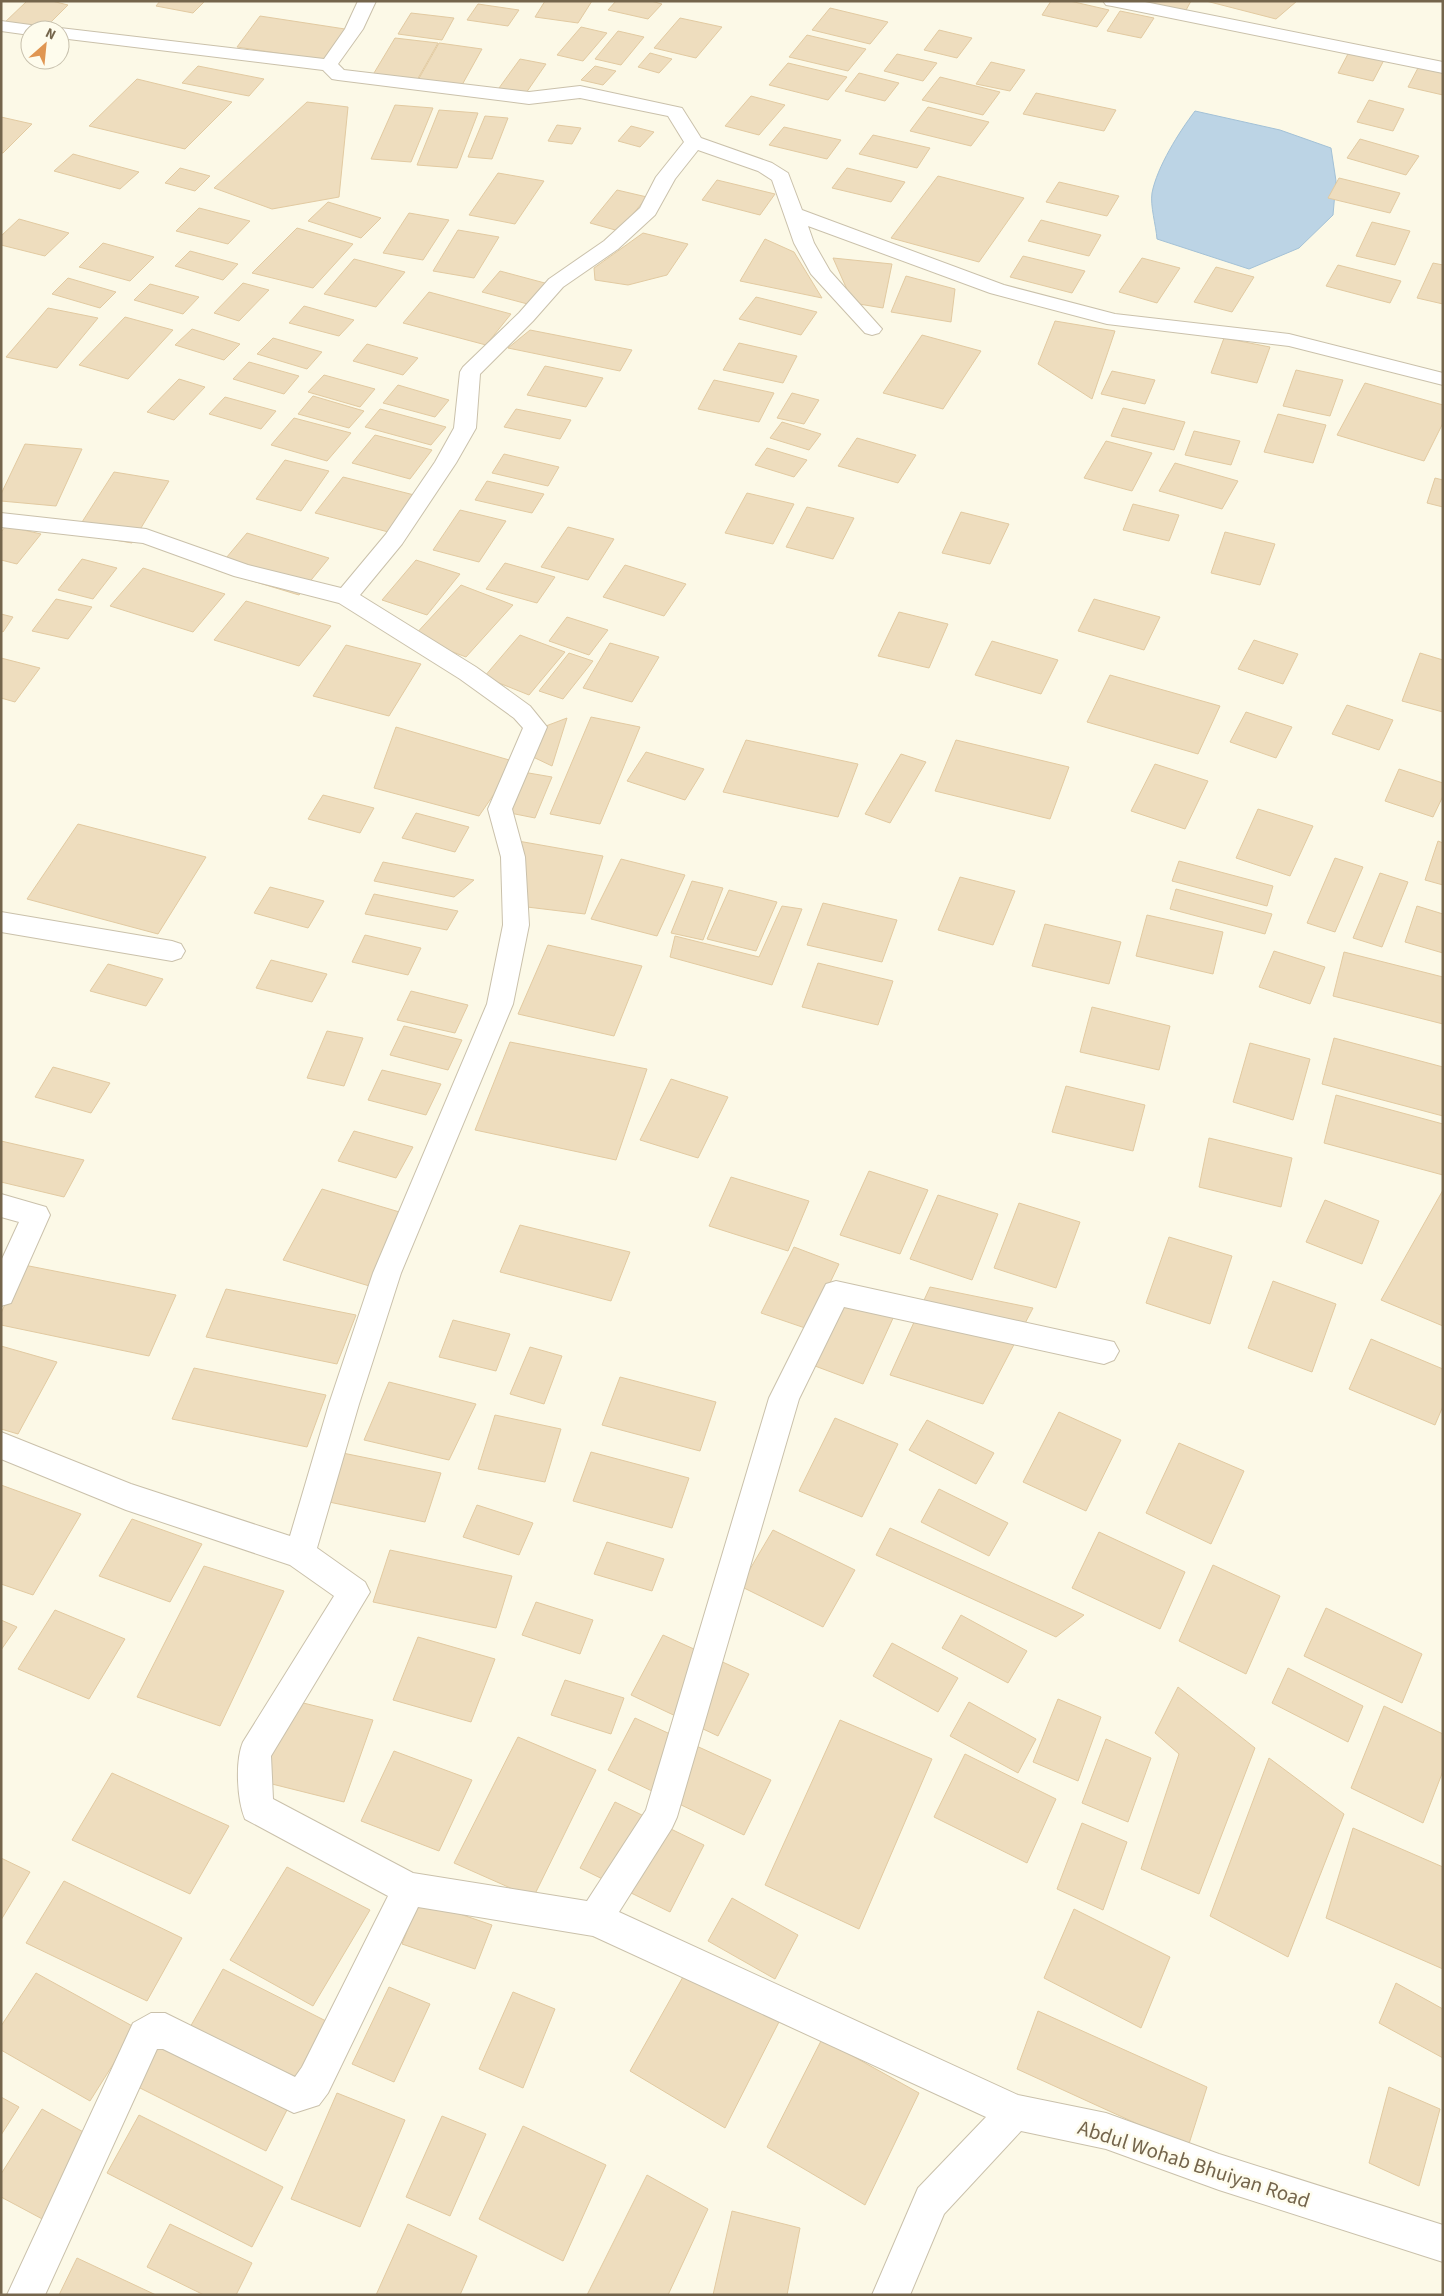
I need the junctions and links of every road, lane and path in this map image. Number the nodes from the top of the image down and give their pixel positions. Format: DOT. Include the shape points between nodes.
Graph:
graph roads {
  1 [pos="367,1"];
  2 [pos="1112,1"];
  3 [pos="1,26"];
  4 [pos="20,28"];
  5 [pos="70,34"];
  6 [pos="330,65"];
  7 [pos="1443,68"];
  8 [pos="694,142"];
  9 [pos="794,214"];
  10 [pos="872,329"];
  11 [pos="1443,378"];
  12 [pos="1,520"];
  13 [pos="346,598"];
  14 [pos="1,922"];
  15 [pos="172,951"];
  16 [pos="1,1205"];
  17 [pos="1,1294"];
  18 [pos="1104,1350"];
  19 [pos="1,1445"];
  20 [pos="300,1554"];
  21 [pos="409,1889"];
  22 [pos="595,1919"];
  23 [pos="1015,2112"];
  24 [pos="1443,2244"];
  25 [pos="26,2295"];
  26 [pos="891,2295"];
  1 -- 6 [label="street" via="354,29"];
  2 -- 7 [label="street"];
  3 -- 4 [label="street"];
  5 -- 6 [label="street"];
  6 -- 8 [label="street" via="338,75 529,98 580,92 675,112"];
  8 -- 9 [label="street" via="765,167 781,177"];
  8 -- 13 [label="street" via="666,177 648,211 611,245 556,283 470,372 465,428 394,539"];
  9 -- 10 [label="street" via="804,244 821,274"];
  9 -- 11 [label="street" via="997,289 1114,320 1289,340"];
  12 -- 13 [label="street" via="146,536 242,572"];
  13 -- 20 [label="street" via="468,673 522,712 535,727 500,809 513,858 516,925 500,1004 387,1273"];
  14 -- 15 [label="street"];
  16 -- 17 [label="street" via="36,1215"];
  18 -- 22 [label="street" via="836,1293 784,1398 660,1817"];
  19 -- 20 [label="street" via="126,1496"];
  20 -- 21 [label="street, Abdul Wohab Bhuiyan Road" via="354,1592 255,1753 257,1808"];
  21 -- 22 [label="street, Abdul Wohab Bhuiyan Road"];
  21 -- 25 [label="street" via="315,2080 306,2092 294,2095 165,2031 152,2030 145,2035"];
  22 -- 23 [label="street, Abdul Wohab Bhuiyan Road"];
  23 -- 24 [label="street, Abdul Wohab Bhuiyan Road" via="1106,2131 1219,2172"];
  23 -- 26 [label="street" via="931,2201"];
}
